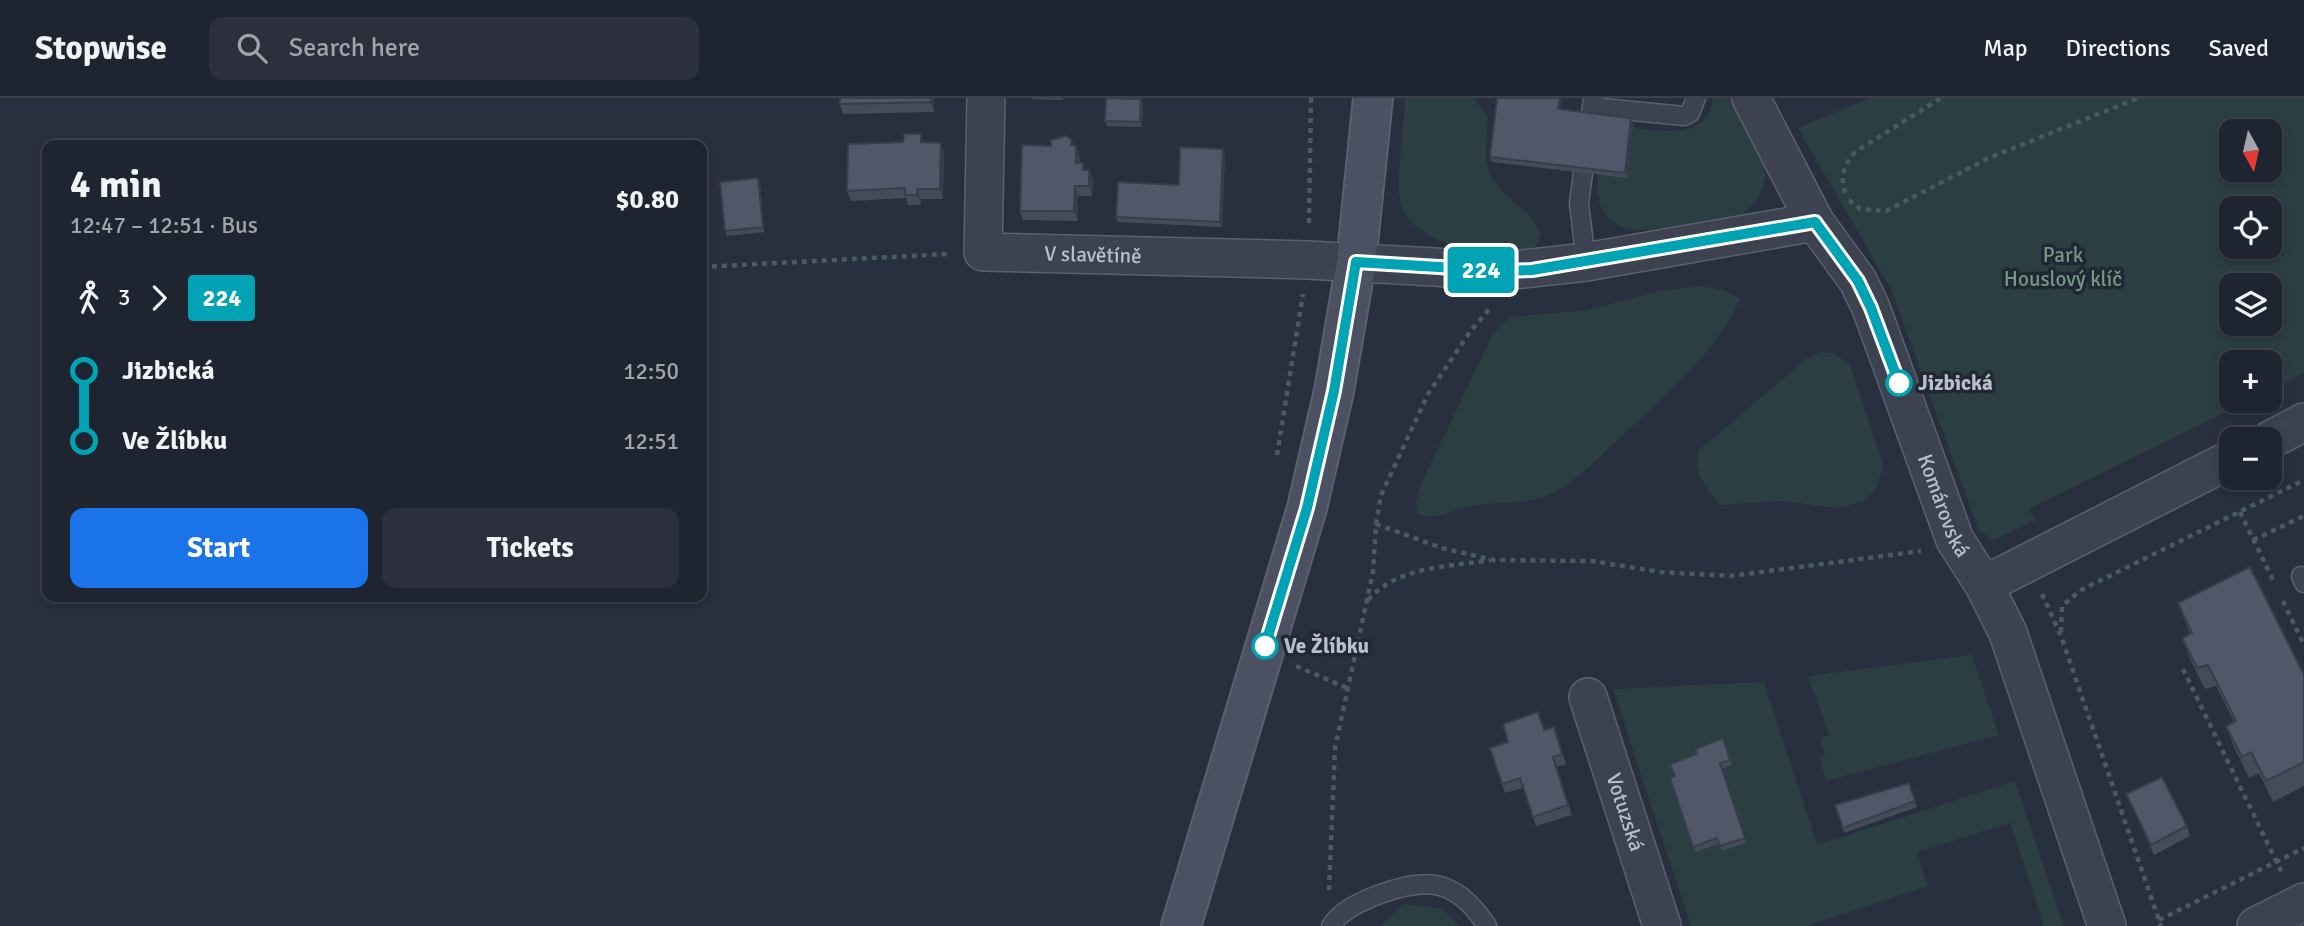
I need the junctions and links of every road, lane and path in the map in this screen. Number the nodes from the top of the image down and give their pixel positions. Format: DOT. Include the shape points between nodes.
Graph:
graph roads {
  1 [pos="986,98"];
  2 [pos="1311,98"];
  3 [pos="1373,98"];
  4 [pos="1696,98"];
  5 [pos="1751,98"];
  6 [pos="1941,98"];
  7 [pos="2138,98"];
  8 [pos="1593,103"];
  9 [pos="1565,129"];
  10 [pos="1588,141"];
  11 [pos="1815,222"];
  12 [pos="984,252"];
  13 [pos="1308,260"];
  14 [pos="1356,262"];
  15 [pos="1586,262"];
  16 [pos="707,267"];
  17 [pos="1499,302"];
  18 [pos="2304,422"];
  19 [pos="2282,434"];
  20 [pos="1277,459"];
  21 [pos="2219,465"];
  22 [pos="2304,481"];
  23 [pos="2304,516"];
  24 [pos="1376,524"];
  25 [pos="1955,540"];
  26 [pos="2253,540"];
  27 [pos="1494,560"];
  28 [pos="2028,562"];
  29 [pos="1984,585"];
  30 [pos="1368,601"];
  31 [pos="2061,636"];
  32 [pos="2183,669"];
  33 [pos="1588,697"];
  34 [pos="2304,848"];
  35 [pos="2276,861"];
  36 [pos="1329,899"];
  37 [pos="2301,904"];
  38 [pos="2160,923"];
  39 [pos="1181,926"];
  40 [pos="1331,926"];
  41 [pos="1487,926"];
  42 [pos="1662,926"];
  43 [pos="2108,926"];
  44 [pos="2256,926"];
  1 -- 12 [label="street"];
  2 -- 13 [label="path"];
  3 -- 14 [label="street"];
  4 -- 8 [label="lane" via="1689,115 1684,116"];
  5 -- 11 [label="street, Komárovská"];
  6 -- 7 [label="path" via="1855,152 1842,177 1849,202 1860,209 1886,211 1989,158"];
  8 -- 10 [label="lane"];
  9 -- 10 [label="lane"];
  10 -- 15 [label="lane" via="1579,203"];
  11 -- 15 [label="street, V slavětíně"];
  11 -- 25 [label="street, Komárovská" via="1858,281 1871,308"];
  12 -- 13 [label="street, V slavětíně"];
  12 -- 16 [label="path"];
  13 -- 14 [label="street, V slavětíně"];
  13 -- 20 [label="path"];
  14 -- 15 [label="street, V slavětíně" via="1505,271"];
  14 -- 39 [label="street" via="1334,391 1307,508"];
  17 -- 24 [label="path" via="1470,332 1428,394 1381,495"];
  18 -- 19 [label="street"];
  21 -- 28 [label="street"];
  22 -- 31 [label="path" via="2081,590 2062,606"];
  23 -- 26 [label="path"];
  24 -- 27 [label="path" via="1442,548"];
  24 -- 30 [label="path"];
  25 -- 27 [label="path" via="1932,550 1731,576 1660,572 1592,561"];
  25 -- 29 [label="street, Komárovská"];
  27 -- 30 [label="path" via="1410,574"];
  28 -- 29 [label="street"];
  28 -- 31 [label="path"];
  29 -- 43 [label="street, Komárovská" via="2008,633"];
  30 -- 36 [label="path" via="1335,748"];
  31 -- 38 [label="path"];
  32 -- 35 [label="path"];
  33 -- 42 [label="street, Votuzská"];
  34 -- 35 [label="path"];
  35 -- 37 [label="path"];
  35 -- 38 [label="path"];
  37 -- 44 [label="street"];
  40 -- 41 [label="lane" via="1359,903 1431,882 1462,897"];
}
